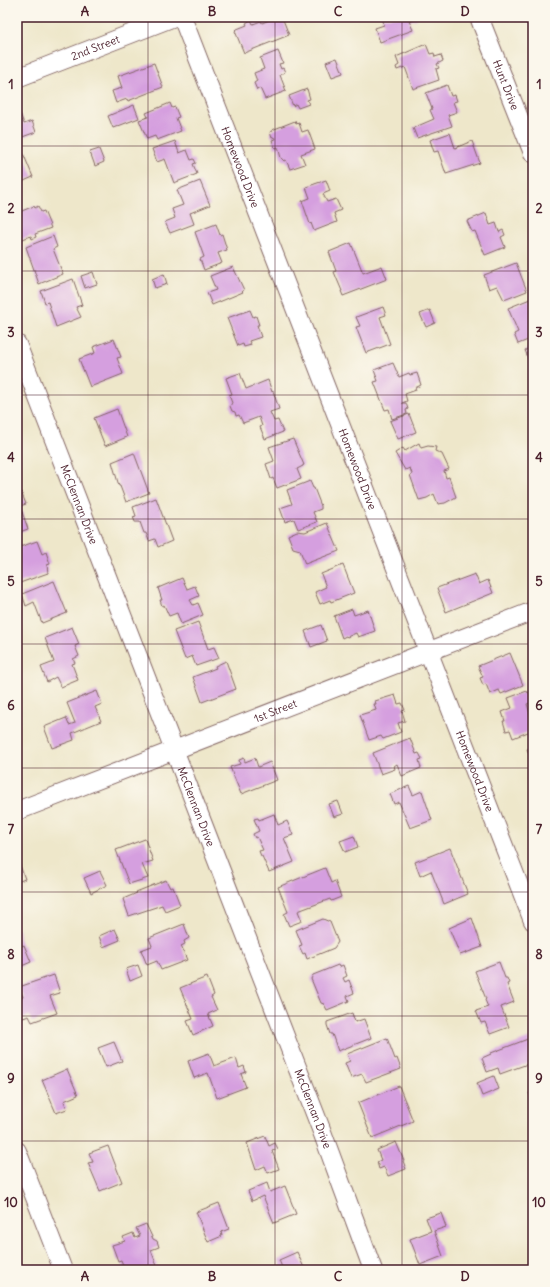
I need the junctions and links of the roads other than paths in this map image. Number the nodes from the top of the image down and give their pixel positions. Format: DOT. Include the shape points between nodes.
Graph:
graph roads {
  1 [pos="174,17"];
  2 [pos="182,17"];
  3 [pos="479,17"];
  4 [pos="17,78"];
  5 [pos="533,153"];
  6 [pos="17,344"];
  7 [pos="533,611"];
  8 [pos="429,651"];
  9 [pos="174,750"];
  10 [pos="17,811"];
  11 [pos="533,921"];
  12 [pos="17,1151"];
  13 [pos="63,1270"];
  14 [pos="373,1270"];
  1 -- 4 [label="street, 2nd Street"];
  2 -- 8 [label="street, Homewood Drive"];
  3 -- 5 [label="street, Hunt Drive"];
  6 -- 9 [label="street, McClennan Drive"];
  7 -- 8 [label="street, 1st Street"];
  8 -- 9 [label="street, 1st Street"];
  8 -- 11 [label="street, Homewood Drive"];
  9 -- 10 [label="street, 1st Street"];
  9 -- 14 [label="street, McClennan Drive"];
  12 -- 13 [label="street"];
}
